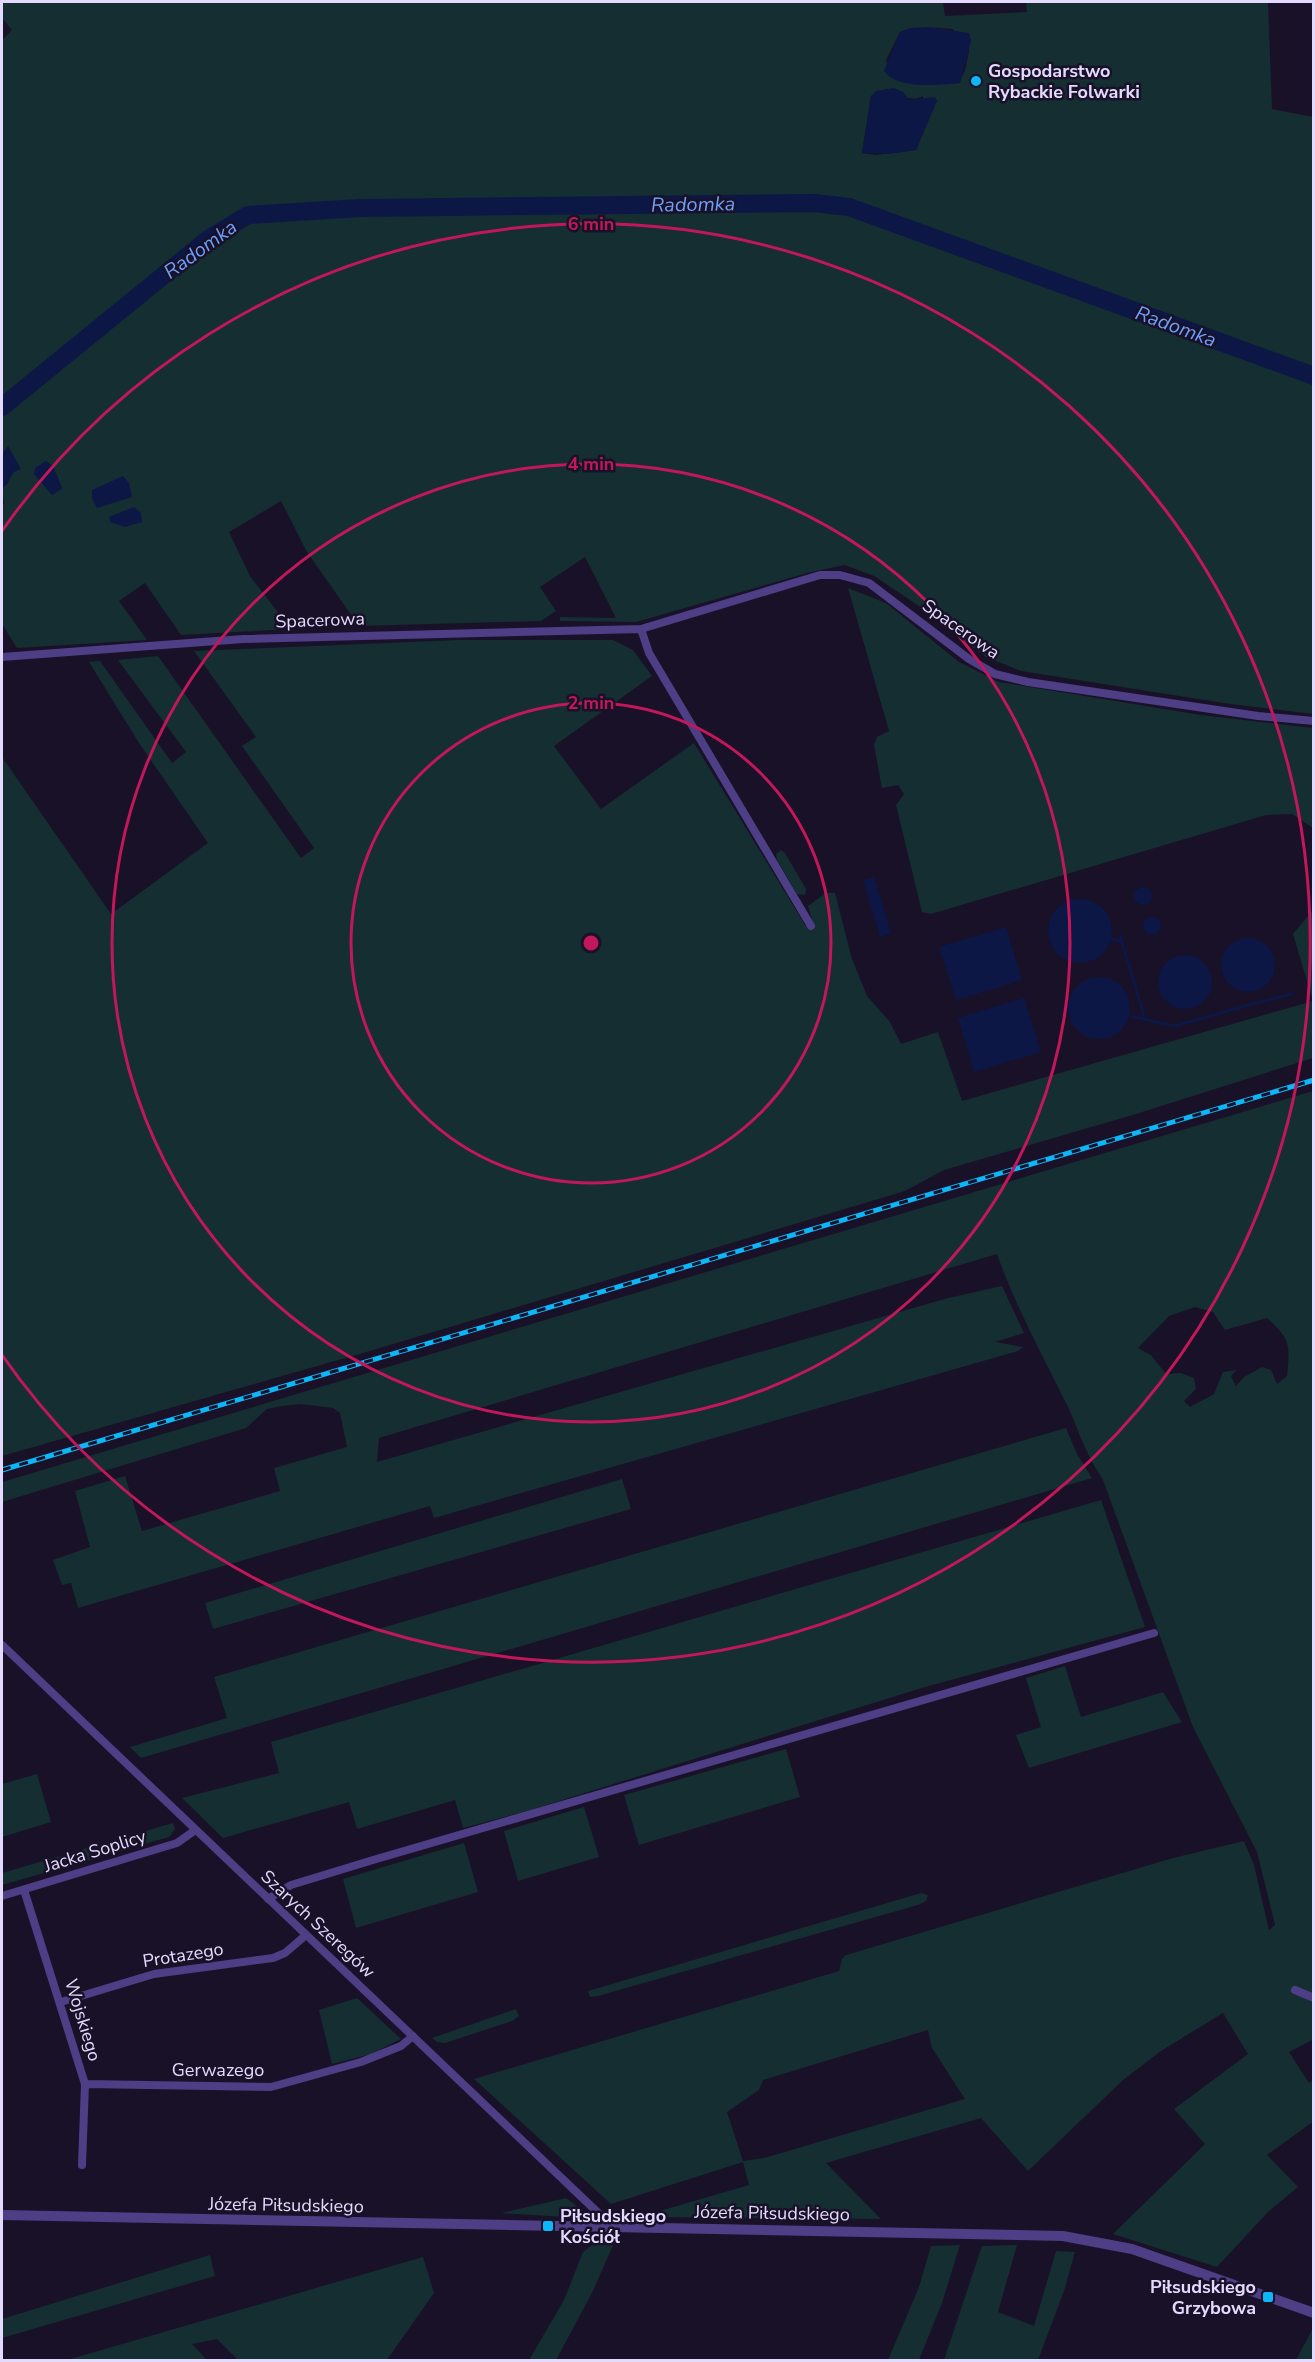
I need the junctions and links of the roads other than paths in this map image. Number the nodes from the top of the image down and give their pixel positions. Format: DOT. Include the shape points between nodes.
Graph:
graph roads {
  1 [pos="641,629"];
  2 [pos="2,657"];
  3 [pos="1314,721"];
  4 [pos="810,926"];
  5 [pos="1154,1633"];
  6 [pos="2,1645"];
  7 [pos="194,1831"];
  8 [pos="24,1890"];
  9 [pos="2,1896"];
  10 [pos="268,1899"];
  11 [pos="306,1935"];
  12 [pos="1295,1990"];
  13 [pos="1314,1998"];
  14 [pos="61,2001"];
  15 [pos="414,2036"];
  16 [pos="85,2084"];
  17 [pos="82,2164"];
  18 [pos="2,2215"];
  19 [pos="613,2227"];
  20 [pos="1314,2313"];
  1 -- 2 [label="street, Spacerowa" via="232,639"];
  1 -- 3 [label="street, Spacerowa" via="820,575 840,575 869,584 995,674 1258,716"];
  1 -- 4 [label="street" via="649,653"];
  5 -- 10 [label="street" via="373,1860 291,1885"];
  6 -- 7 [label="street, Szarych Szeregów"];
  7 -- 8 [label="street, Jacka Soplicy" via="177,1843"];
  7 -- 10 [label="street, Szarych Szeregów"];
  8 -- 9 [label="street, Jacka Soplicy"];
  8 -- 14 [label="street, Wojskiego"];
  10 -- 11 [label="street, Szarych Szeregów"];
  11 -- 14 [label="street, Protazego" via="273,1958 154,1974"];
  11 -- 15 [label="street, Szarych Szeregów"];
  12 -- 13 [label="street"];
  14 -- 16 [label="street, Wojskiego"];
  15 -- 16 [label="street, Gerwazego" via="401,2046 362,2062 271,2087"];
  15 -- 19 [label="street, Szarych Szeregów"];
  16 -- 17 [label="street, Wojskiego"];
  18 -- 19 [label="street, Józefa Piłsudskiego"];
  19 -- 20 [label="street, Józefa Piłsudskiego" via="1063,2236 1132,2249"];
}
